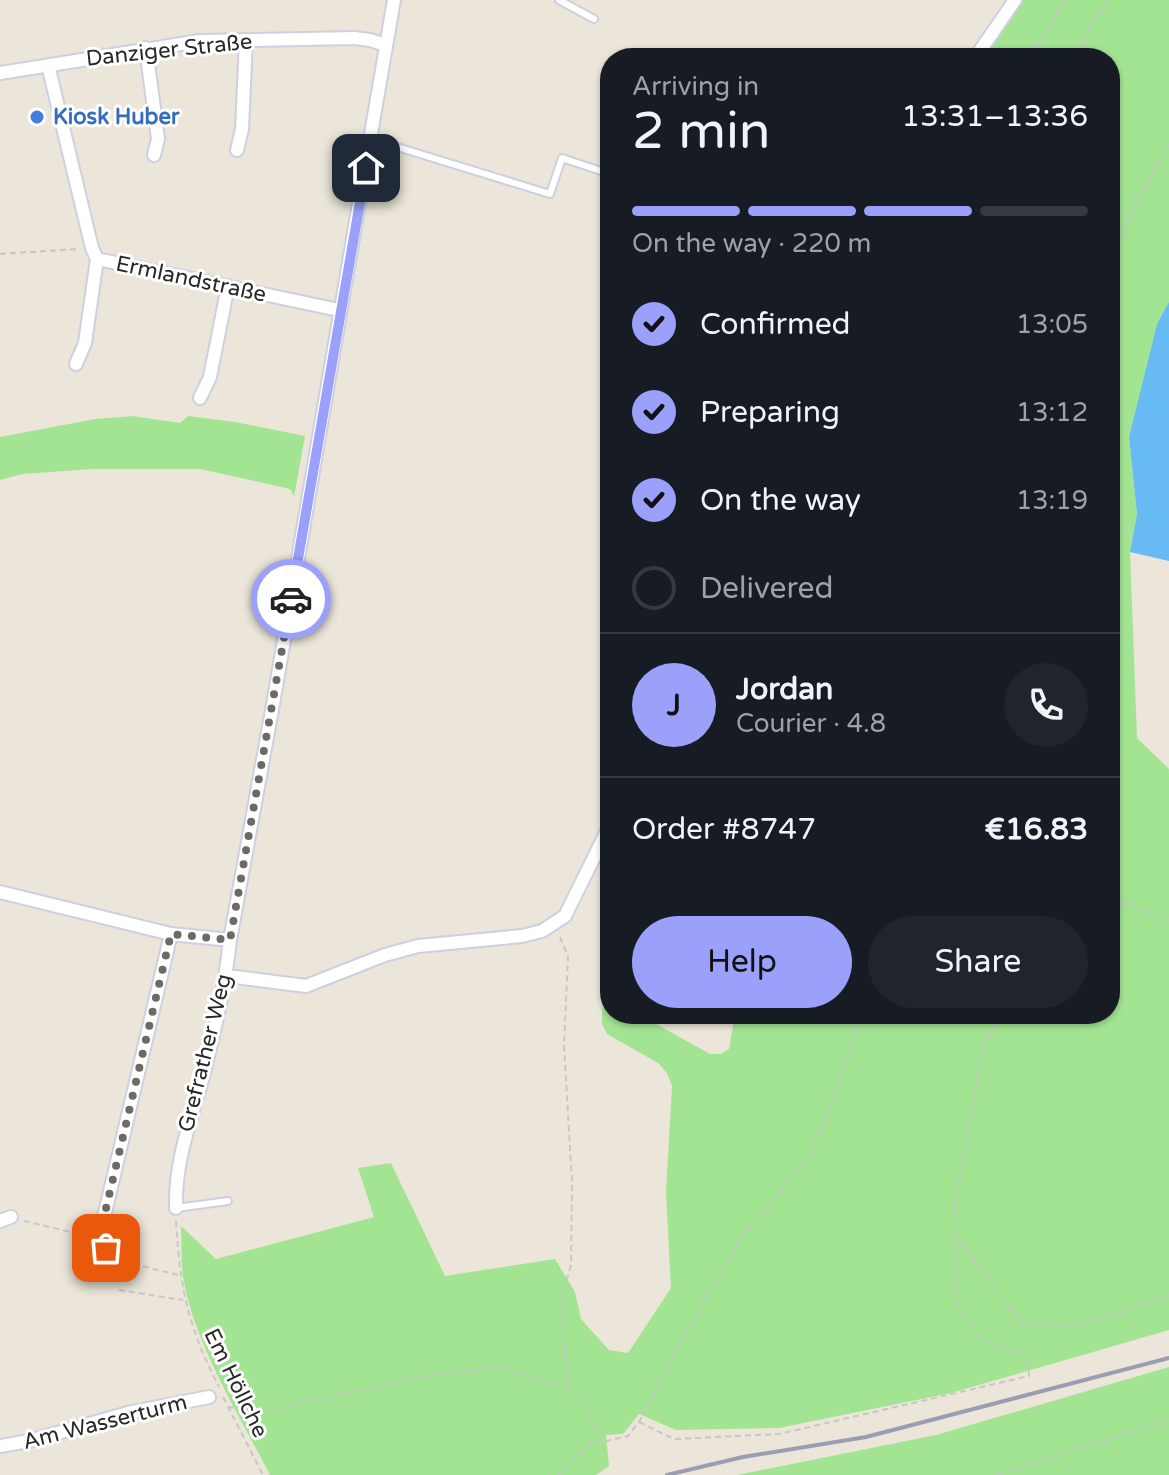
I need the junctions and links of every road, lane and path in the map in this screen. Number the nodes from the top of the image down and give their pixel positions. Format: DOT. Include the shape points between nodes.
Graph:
graph roads {
  1 [pos="394,0"];
  2 [pos="559,0"];
  3 [pos="1015,0"];
  4 [pos="1065,0"];
  5 [pos="1107,0"];
  6 [pos="594,19"];
  7 [pos="246,40"];
  8 [pos="386,45"];
  9 [pos="146,48"];
  10 [pos="982,48"];
  11 [pos="1037,48"];
  12 [pos="1078,48"];
  13 [pos="48,65"];
  14 [pos="0,73"];
  15 [pos="371,139"];
  16 [pos="1169,145"];
  17 [pos="237,150"];
  18 [pos="154,155"];
  19 [pos="600,171"];
  20 [pos="1120,234"];
  21 [pos="0,254"];
  22 [pos="94,254"];
  23 [pos="228,286"];
  24 [pos="339,310"];
  25 [pos="76,364"];
  26 [pos="200,398"];
  27 [pos="600,846"];
  28 [pos="0,892"];
  29 [pos="1120,903"];
  30 [pos="1169,921"];
  31 [pos="556,924"];
  32 [pos="171,934"];
  33 [pos="230,940"];
  34 [pos="227,976"];
  35 [pos="860,1024"];
  36 [pos="994,1024"];
  37 [pos="228,1201"];
  38 [pos="176,1208"];
  39 [pos="6,1219"];
  40 [pos="954,1233"];
  41 [pos="102,1243"];
  42 [pos="179,1275"];
  43 [pos="119,1290"];
  44 [pos="1169,1295"];
  45 [pos="184,1300"];
  46 [pos="567,1387"];
  47 [pos="209,1397"];
  48 [pos="228,1407"];
  49 [pos="1169,1421"];
  50 [pos="639,1422"];
  51 [pos="606,1442"];
  52 [pos="0,1446"];
  53 [pos="263,1475"];
  54 [pos="558,1475"];
  55 [pos="997,1475"];
  1 -- 8 [label="street, Grefrather Weg"];
  2 -- 6 [label="lane"];
  3 -- 10 [label="street"];
  4 -- 11 [label="path"];
  5 -- 12 [label="path"];
  7 -- 8 [label="street, Danziger Straße" via="354,38"];
  7 -- 9 [label="street, Danziger Straße"];
  7 -- 17 [label="street"];
  8 -- 15 [label="street, Grefrather Weg"];
  9 -- 13 [label="street, Danziger Straße"];
  9 -- 18 [label="street" via="158,139"];
  13 -- 14 [label="street, Danziger Straße"];
  13 -- 22 [label="street, Ermlandstraße"];
  15 -- 19 [label="lane" via="550,194 562,158"];
  15 -- 24 [label="street, Grefrather Weg"];
  16 -- 20 [label="path"];
  21 -- 22 [label="path"];
  22 -- 23 [label="street, Ermlandstraße"];
  22 -- 25 [label="street" via="85,343"];
  23 -- 24 [label="street, Ermlandstraße"];
  23 -- 26 [label="street" via="210,377"];
  24 -- 33 [label="street, Grefrather Weg"];
  27 -- 31 [label="street"];
  28 -- 32 [label="street"];
  29 -- 30 [label="path"];
  31 -- 34 [label="street" via="522,936 418,946 306,986"];
  31 -- 46 [label="path" via="568,956 564,1045 571,1265 562,1296"];
  32 -- 33 [label="street"];
  32 -- 41 [label="street"];
  33 -- 34 [label="street, Grefrather Weg"];
  34 -- 38 [label="street, Grefrather Weg" via="178,1163"];
  35 -- 50 [label="path" via="807,1159 741,1239"];
  36 -- 40 [label="path" via="983,1050 954,1206"];
  37 -- 38 [label="lane"];
  38 -- 42 [label="path, Em Höllche"];
  39 -- 41 [label="path"];
  40 -- 44 [label="path" via="1023,1323 1062,1326 1111,1316"];
  40 -- 50 [label="path" via="957,1303 978,1336 1028,1358 1029,1376 779,1434 674,1439"];
  41 -- 42 [label="path" via="115,1260"];
  42 -- 45 [label="path, Em Höllche"];
  43 -- 45 [label="path"];
  45 -- 48 [label="path, Em Höllche"];
  46 -- 48 [label="path" via="500,1368 435,1374 269,1410"];
  46 -- 51 [label="path" via="579,1395"];
  47 -- 52 [label="street, Am Wasserturm"];
  48 -- 53 [label="path, Em Höllche"];
  49 -- 55 [label="path"];
  50 -- 51 [label="path" via="628,1436"];
  51 -- 54 [label="path" via="589,1445"];
}
